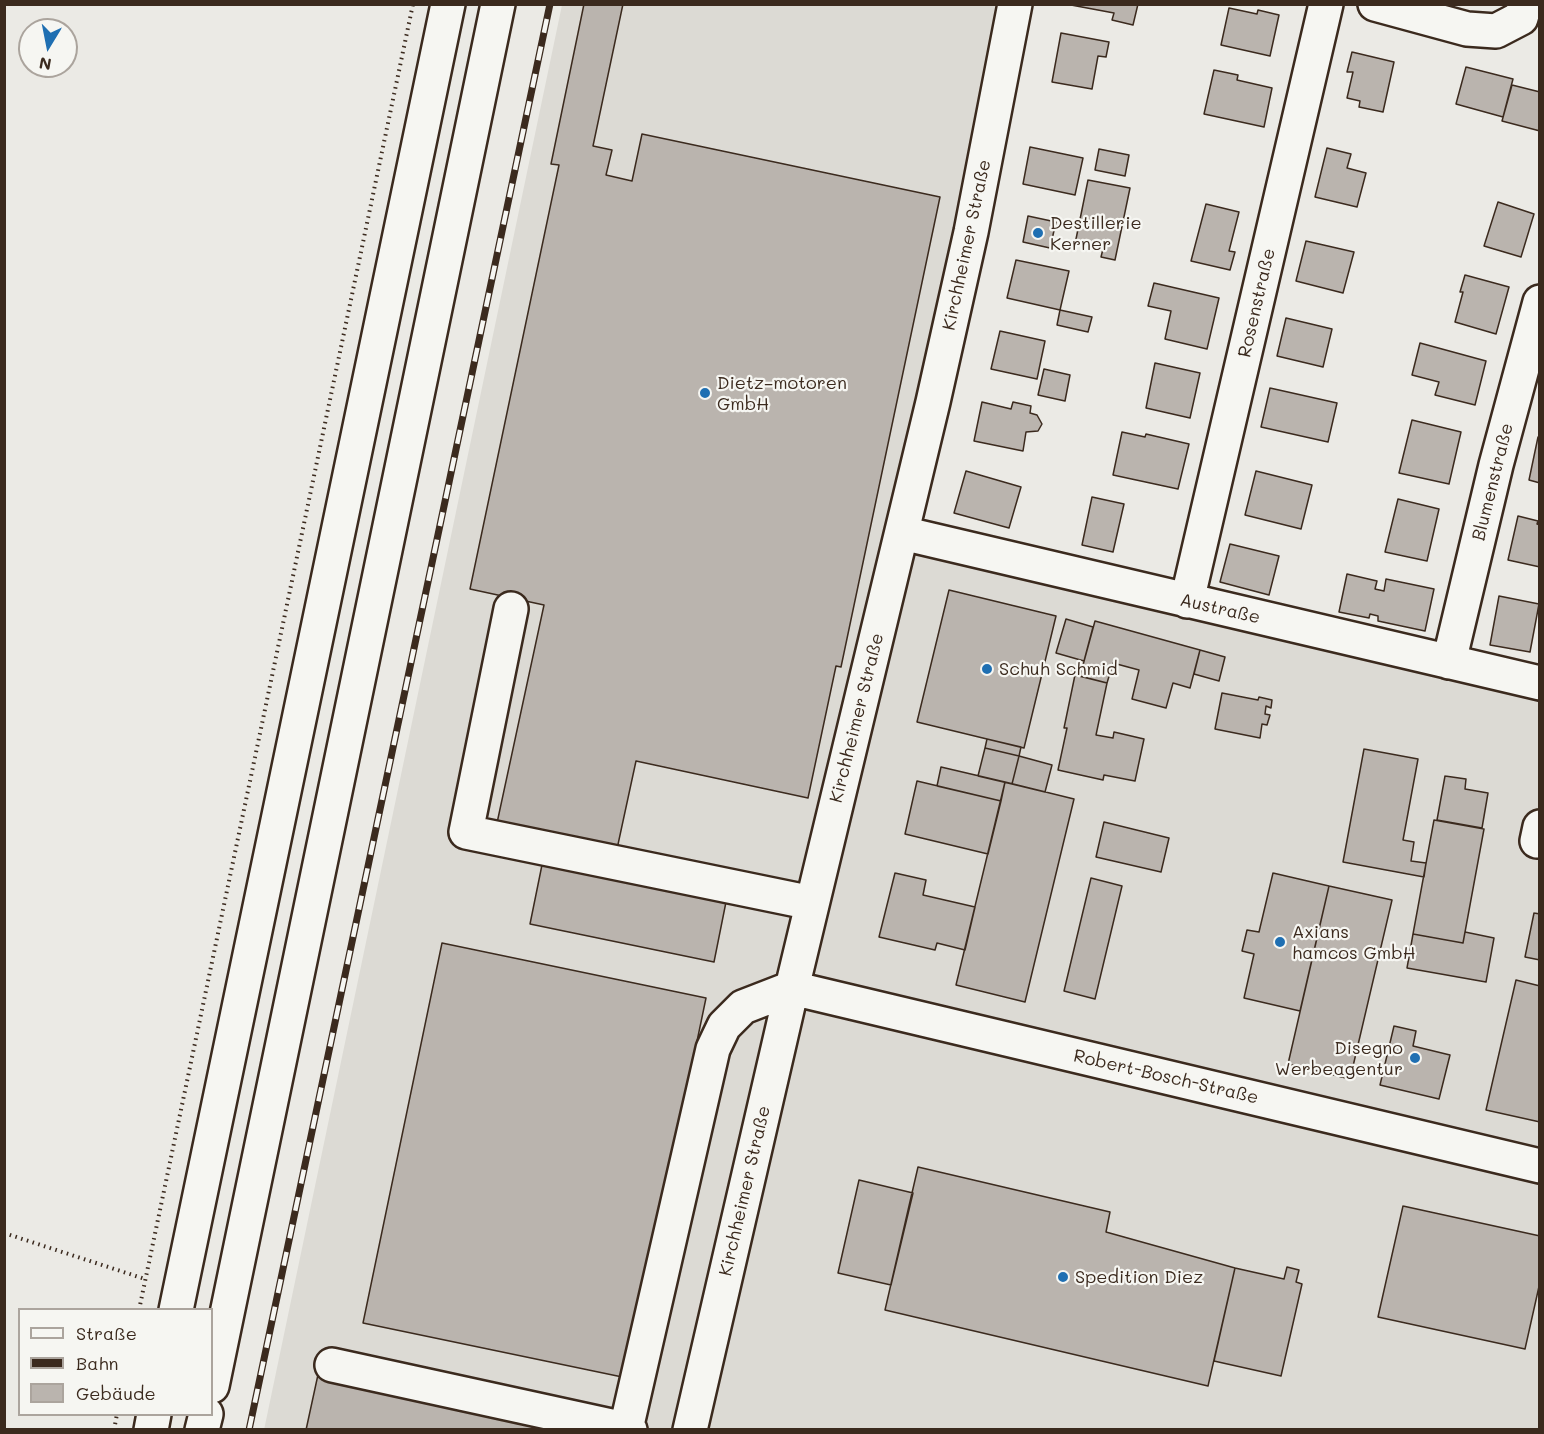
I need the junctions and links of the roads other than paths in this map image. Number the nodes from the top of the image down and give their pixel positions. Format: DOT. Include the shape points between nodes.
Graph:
graph roads {
  1 [pos="448,4"];
  2 [pos="498,4"];
  3 [pos="1015,4"];
  4 [pos="1326,4"];
  5 [pos="1376,4"];
  6 [pos="1525,4"];
  7 [pos="1539,302"];
  8 [pos="902,533"];
  9 [pos="1187,601"];
  10 [pos="511,609"];
  11 [pos="1449,662"];
  12 [pos="1539,683"];
  13 [pos="812,903"];
  14 [pos="792,988"];
  15 [pos="1539,1166"];
  16 [pos="176,1308"];
  17 [pos="332,1365"];
  18 [pos="213,1381"];
  19 [pos="628,1429"];
  20 [pos="690,1430"];
  1 -- 16 [label="street"];
  2 -- 18 [label="street"];
  3 -- 8 [label="street, Kirchheimer Straße" via="971,232"];
  4 -- 9 [label="street, Rosenstraße"];
  5 -- 6 [label="street" via="1467,29 1496,31 1521,18"];
  7 -- 11 [label="street, Blumenstraße"];
  8 -- 9 [label="street, Austraße"];
  8 -- 13 [label="street, Kirchheimer Straße"];
  9 -- 11 [label="street, Austraße"];
  10 -- 13 [label="street" via="466,832"];
  11 -- 12 [label="street, Austraße"];
  13 -- 14 [label="street, Kirchheimer Straße"];
  14 -- 15 [label="street, Robert-Bosch-Straße"];
  14 -- 19 [label="street" via="743,1007 724,1026 713,1049"];
  14 -- 20 [label="street, Kirchheimer Straße"];
  17 -- 19 [label="street"];
}
